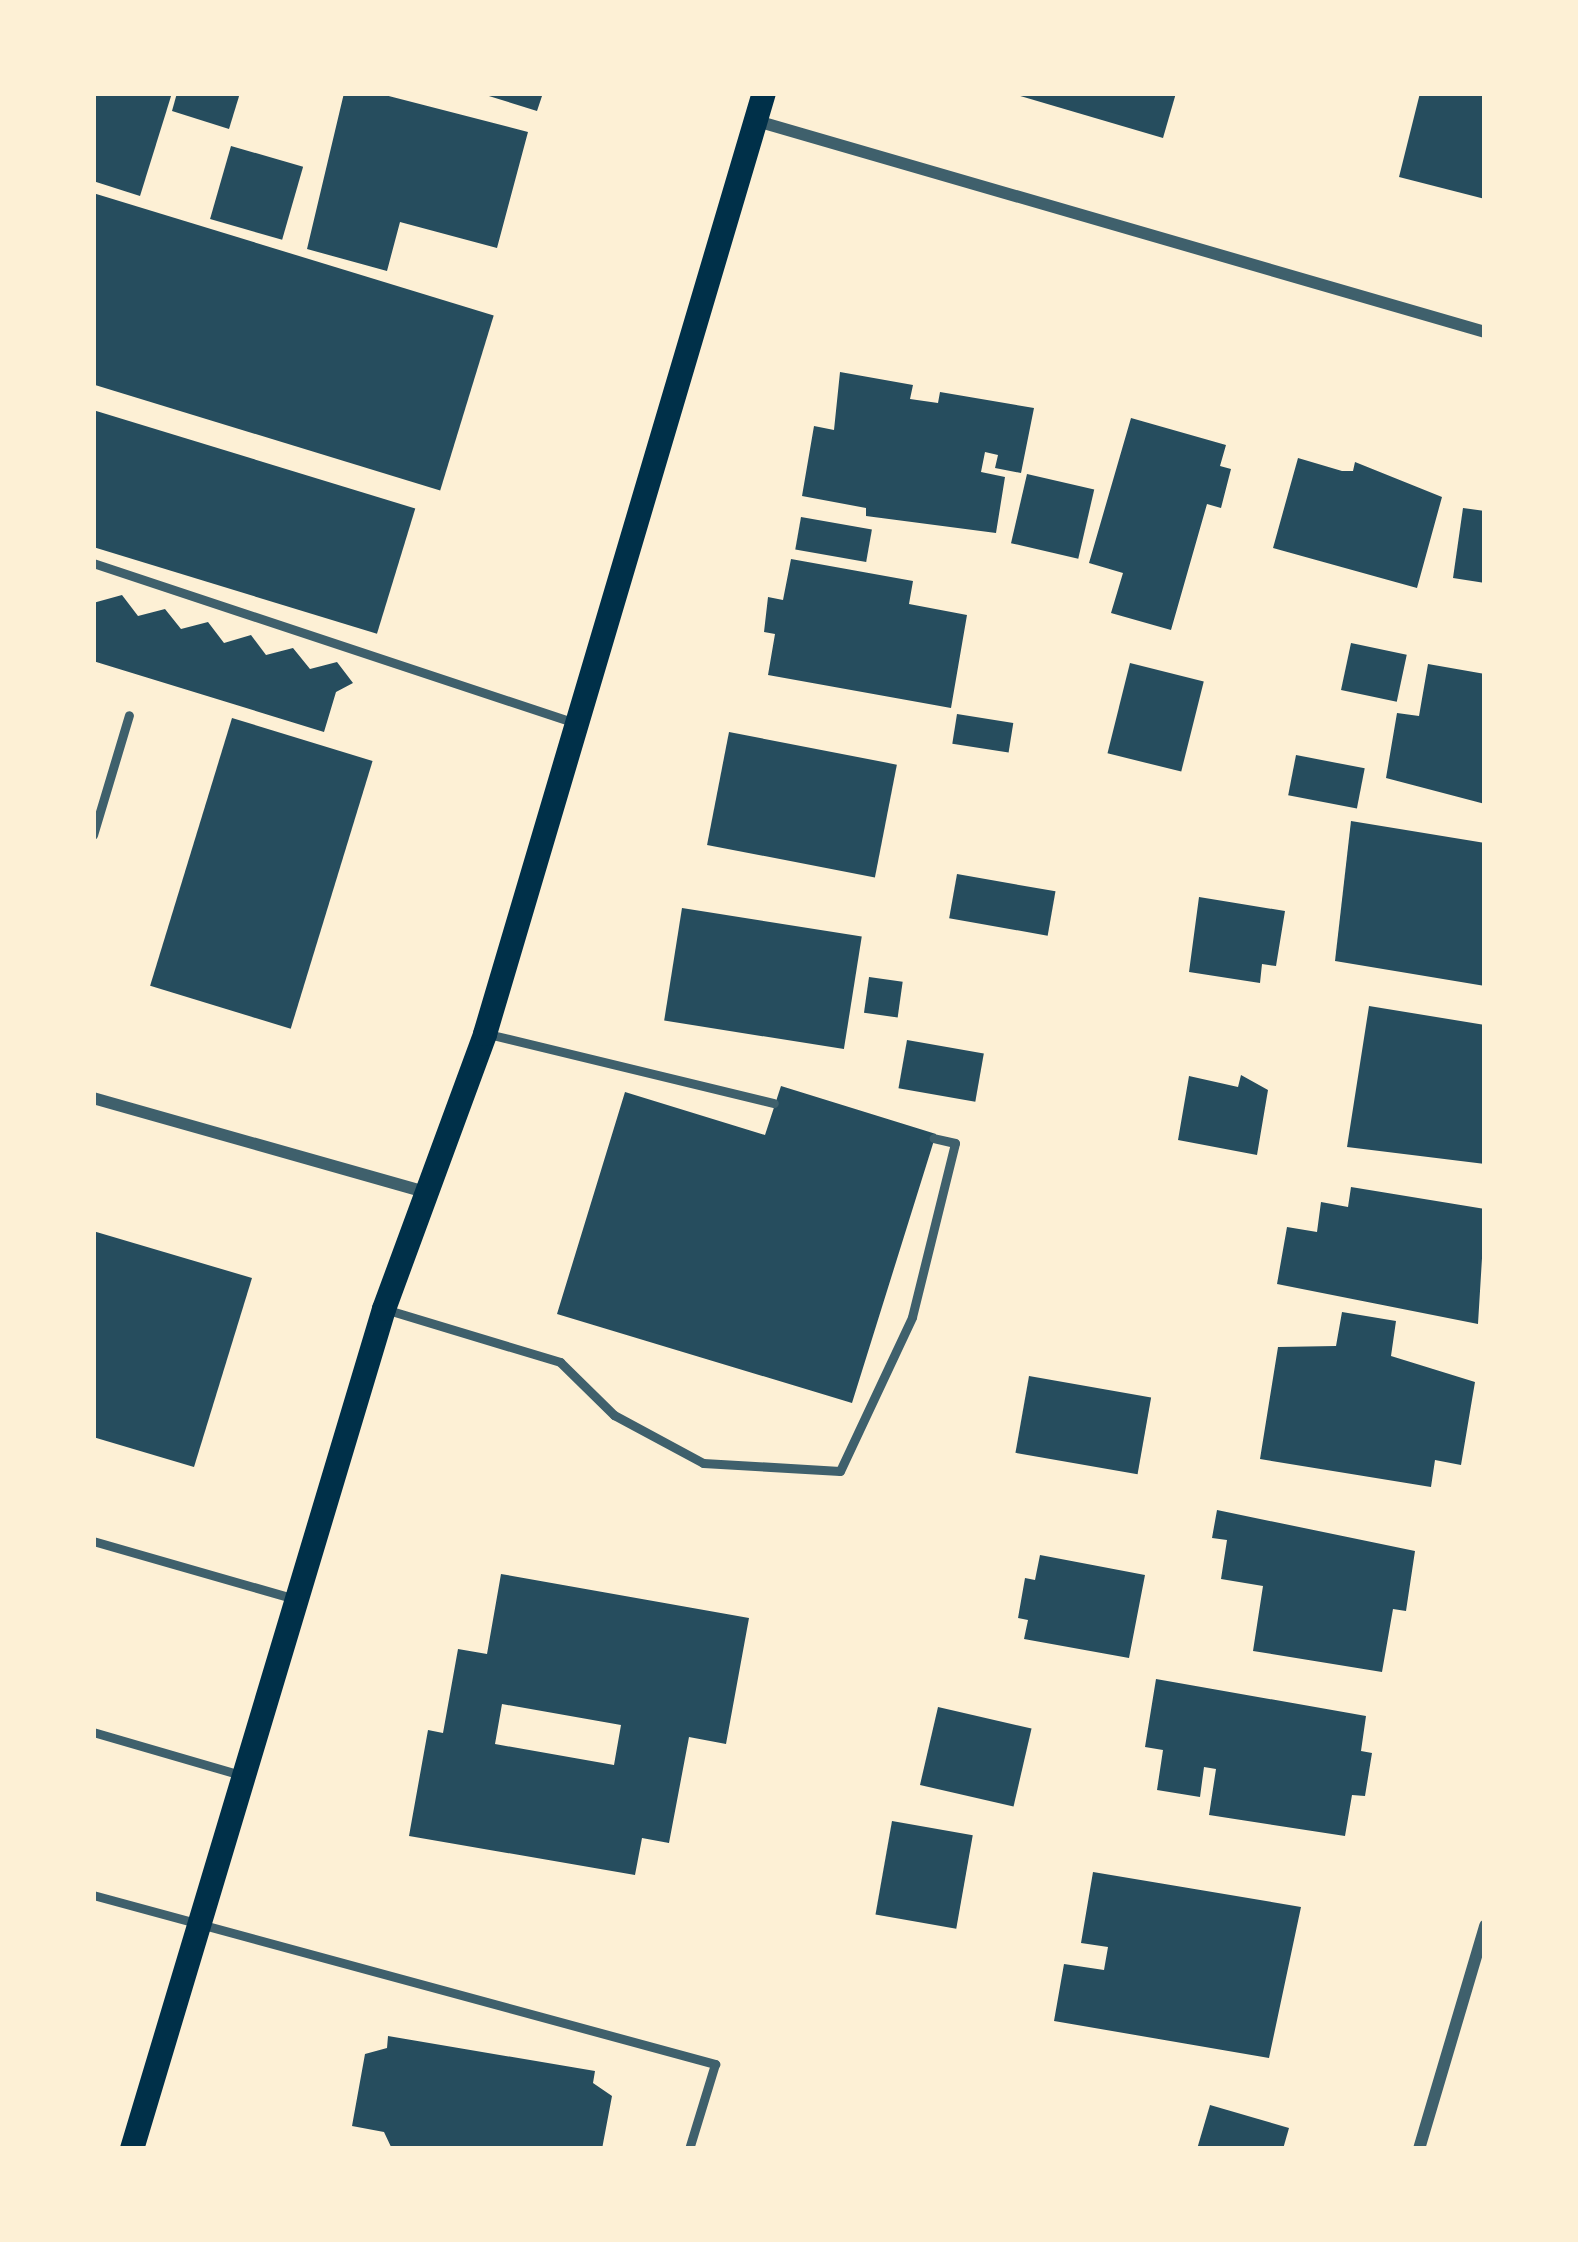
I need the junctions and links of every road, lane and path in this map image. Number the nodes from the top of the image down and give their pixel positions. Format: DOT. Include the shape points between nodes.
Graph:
graph roads {
  1 [pos="764,93"];
  2 [pos="756,121"];
  3 [pos="1485,332"];
  4 [pos="93,563"];
  5 [pos="129,715"];
  6 [pos="577,724"];
  7 [pos="93,835"];
  8 [pos="485,1034"];
  9 [pos="93,1099"];
  10 [pos="774,1103"];
  11 [pos="934,1138"];
  12 [pos="422,1191"];
  13 [pos="384,1309"];
  14 [pos="93,1540"];
  15 [pos="296,1599"];
  16 [pos="93,1732"];
  17 [pos="246,1776"];
  18 [pos="93,1895"];
  19 [pos="201,1923"];
  20 [pos="1485,1925"];
  21 [pos="132,2149"];
  22 [pos="689,2149"];
  23 [pos="1419,2149"];
  1 -- 2 [label="main road"];
  2 -- 3 [label="street"];
  2 -- 6 [label="main road"];
  4 -- 6 [label="lane"];
  5 -- 7 [label="lane"];
  6 -- 8 [label="main road"];
  8 -- 10 [label="lane"];
  8 -- 12 [label="main road"];
  9 -- 12 [label="street"];
  11 -- 13 [label="lane" via="955,1143 913,1317 840,1471 703,1463 614,1414 560,1361"];
  12 -- 13 [label="main road"];
  13 -- 15 [label="main road"];
  14 -- 15 [label="lane"];
  15 -- 17 [label="main road"];
  16 -- 17 [label="lane"];
  17 -- 19 [label="main road"];
  18 -- 19 [label="lane"];
  19 -- 21 [label="main road"];
  19 -- 22 [label="lane" via="716,2064"];
  20 -- 23 [label="street"];
}
